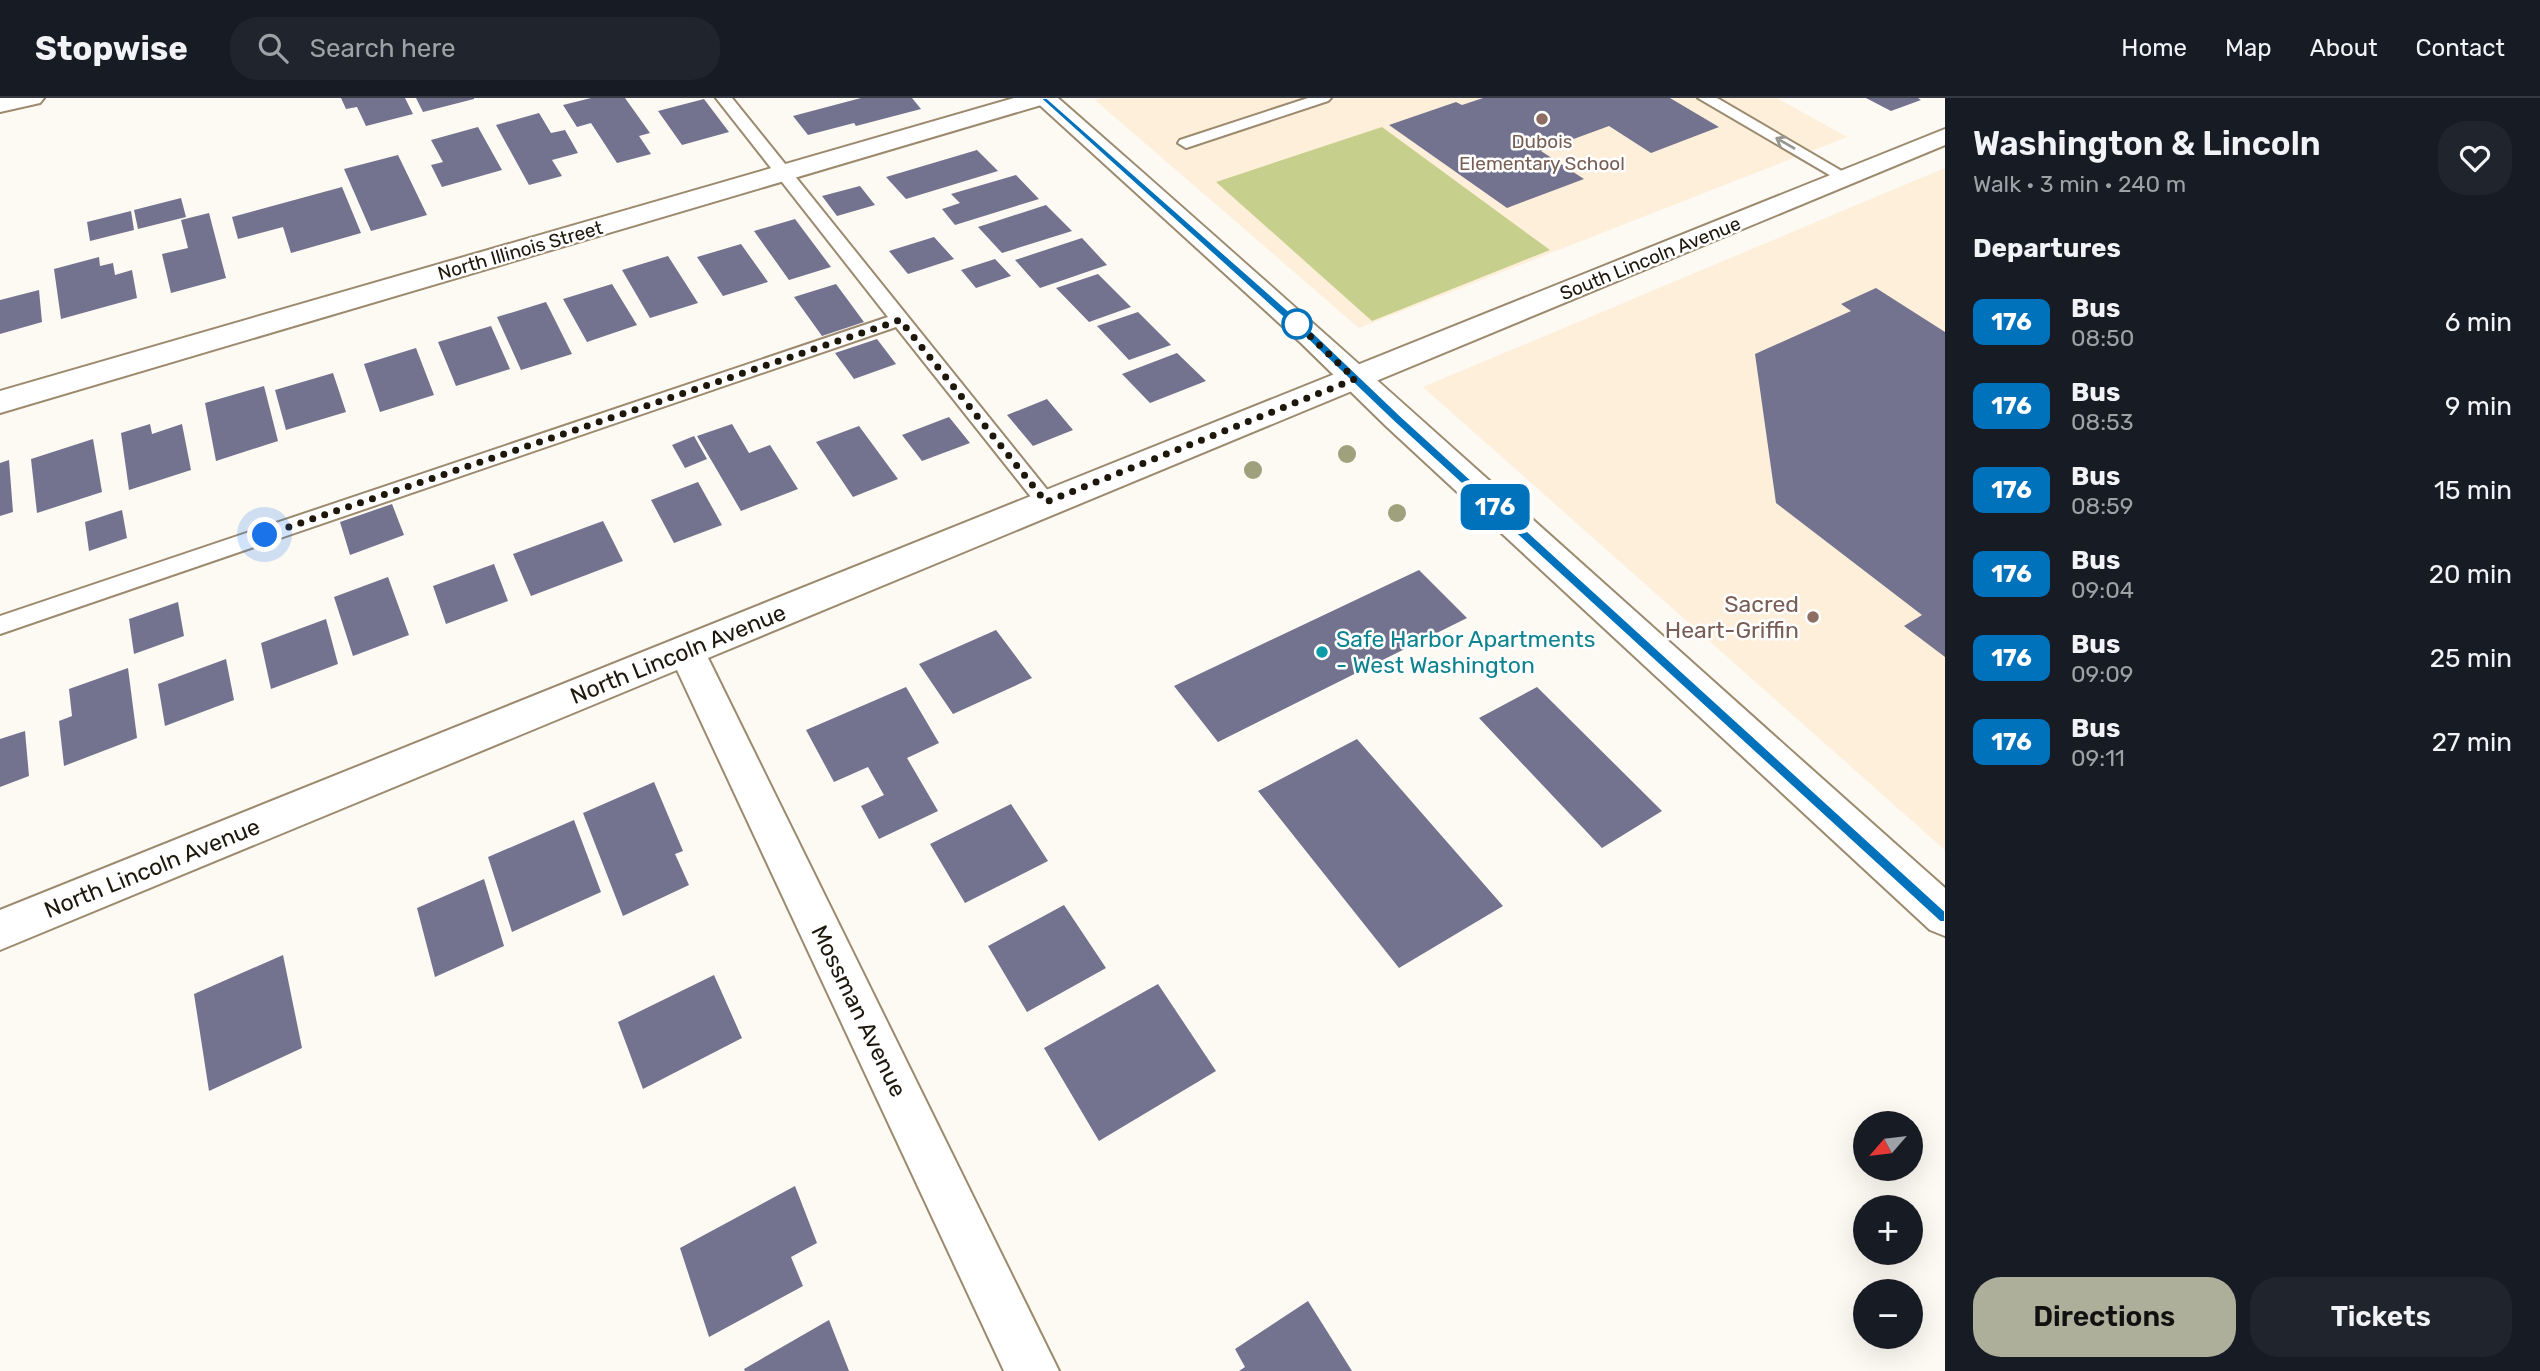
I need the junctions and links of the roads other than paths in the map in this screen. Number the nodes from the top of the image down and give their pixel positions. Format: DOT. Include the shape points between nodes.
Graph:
graph roads {
  1 [pos="32,98"];
  2 [pos="724,98"];
  3 [pos="1042,98"];
  4 [pos="1323,98"];
  5 [pos="1706,98"];
  6 [pos="0,105"];
  7 [pos="1945,136"];
  8 [pos="1186,144"];
  9 [pos="785,173"];
  10 [pos="1844,177"];
  11 [pos="900,320"];
  12 [pos="1355,379"];
  13 [pos="0,402"];
  14 [pos="1046,502"];
  15 [pos="0,625"];
  16 [pos="686,651"];
  17 [pos="1945,916"];
  18 [pos="0,930"];
  19 [pos="1032,1371"];
  1 -- 6 [label="street"];
  2 -- 9 [label="lane"];
  3 -- 9 [label="street, North Illinois Street"];
  3 -- 12 [label="street"];
  4 -- 8 [label="lane"];
  10 -- 5 [label="lane, one-way"];
  7 -- 10 [label="street, South Lincoln Avenue"];
  9 -- 11 [label="lane"];
  9 -- 13 [label="street, North Illinois Street"];
  10 -- 12 [label="street, South Lincoln Avenue"];
  11 -- 14 [label="lane"];
  11 -- 15 [label="lane"];
  12 -- 14 [label="street, North Lincoln Avenue"];
  12 -- 17 [label="street"];
  14 -- 16 [label="street, North Lincoln Avenue"];
  16 -- 18 [label="street, North Lincoln Avenue"];
  16 -- 19 [label="street, Mossman Avenue"];
}
